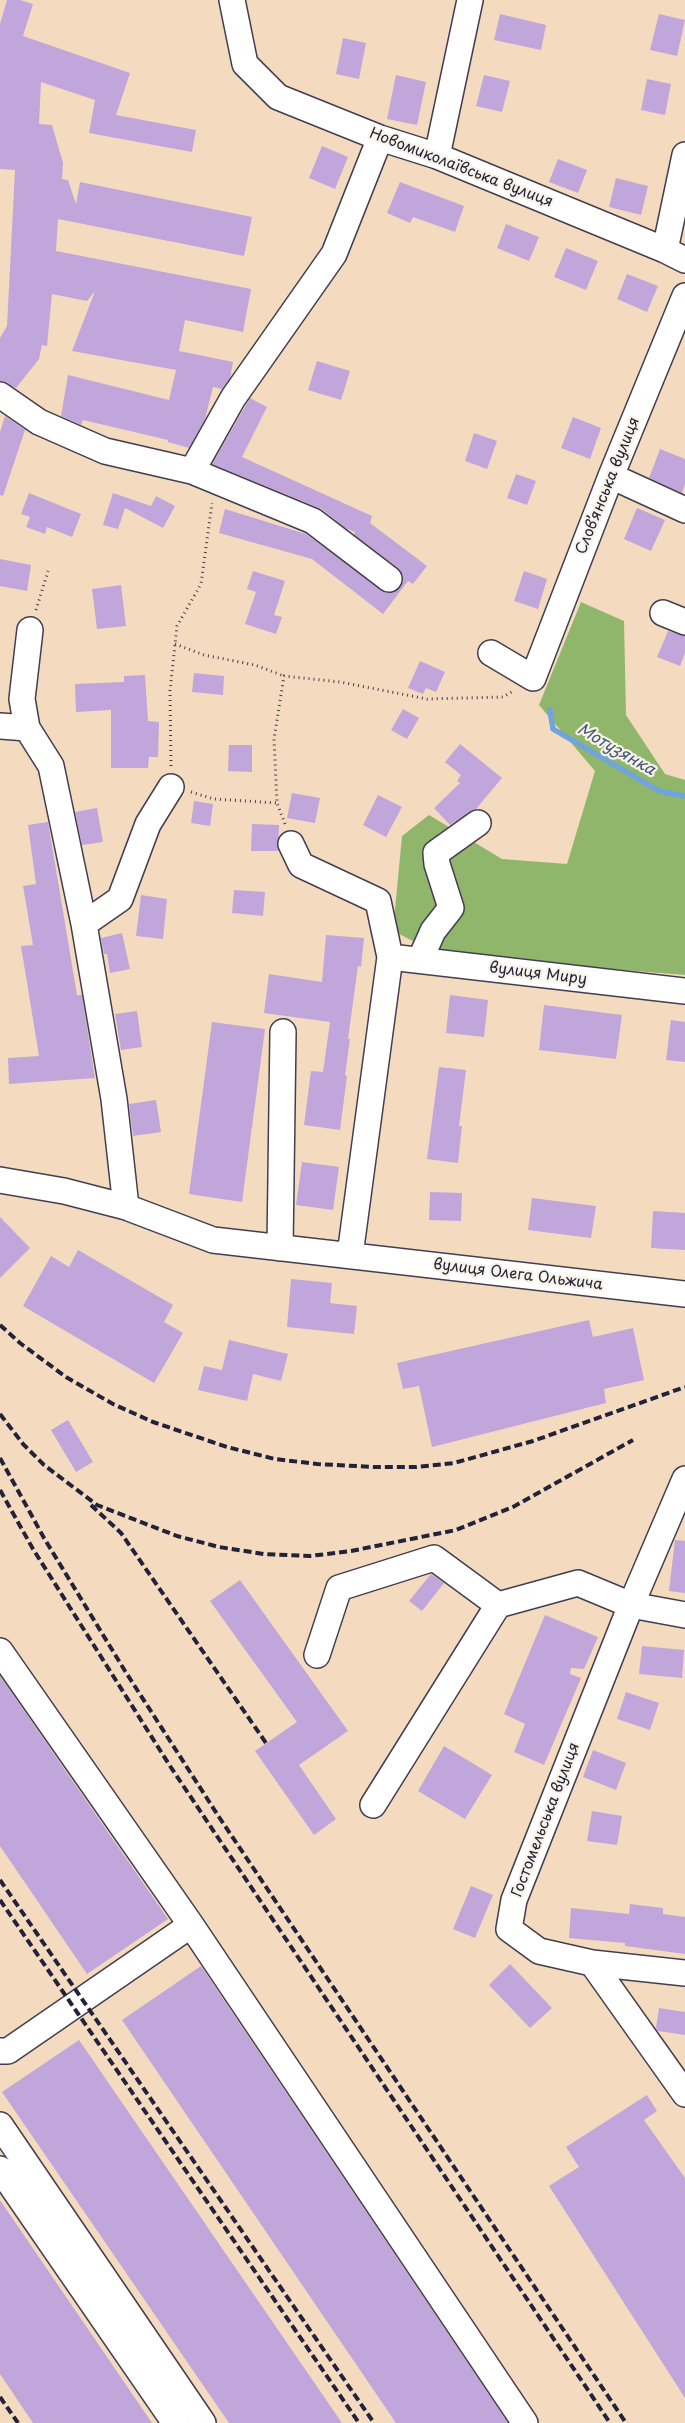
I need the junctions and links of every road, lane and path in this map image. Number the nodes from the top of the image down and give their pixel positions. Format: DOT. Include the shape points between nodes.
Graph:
graph roads {
  1 [pos="232,0"];
  2 [pos="470,0"];
  3 [pos="380,138"];
  4 [pos="685,155"];
  5 [pos="436,156"];
  6 [pos="675,255"];
  7 [pos="685,296"];
  8 [pos="0,395"];
  9 [pos="192,471"];
  10 [pos="611,476"];
  11 [pos="215,482"];
  12 [pos="685,510"];
  13 [pos="48,571"];
  14 [pos="389,579"];
  15 [pos="30,630"];
  16 [pos="175,644"];
  17 [pos="491,653"];
  18 [pos="284,676"];
  19 [pos="533,678"];
  20 [pos="0,726"];
  21 [pos="27,728"];
  22 [pos="170,787"];
  23 [pos="277,803"];
  24 [pos="478,823"];
  25 [pos="291,844"];
  26 [pos="84,924"];
  27 [pos="390,957"];
  28 [pos="420,960"];
  29 [pos="685,991"];
  30 [pos="283,1032"];
  31 [pos="0,1180"];
  32 [pos="126,1207"];
  33 [pos="280,1248"];
  34 [pos="350,1255"];
  35 [pos="685,1294"];
  36 [pos="685,1479"];
  37 [pos="498,1605"];
  38 [pos="631,1605"];
  39 [pos="685,1615"];
  40 [pos="0,1651"];
  41 [pos="317,1654"];
  42 [pos="373,1805"];
  43 [pos="191,1925"];
  44 [pos="592,1962"];
  45 [pos="685,1973"];
  46 [pos="0,2051"];
  47 [pos="685,2094"];
  48 [pos="0,2125"];
  49 [pos="0,2169"];
  50 [pos="174,2423"];
  51 [pos="203,2423"];
  52 [pos="525,2423"];
  1 -- 3 [label="street, Новомиколаївська вулиця" via="246,64 278,97"];
  2 -- 5 [label="street"];
  3 -- 5 [label="street, Новомиколаївська вулиця"];
  3 -- 9 [label="street" via="334,254 233,398"];
  4 -- 6 [label="street"];
  5 -- 6 [label="street, Новомиколаївська вулиця"];
  7 -- 10 [label="street, Словʼянська вулиця"];
  8 -- 9 [label="street" via="39,422 105,451"];
  9 -- 11 [label="street"];
  10 -- 12 [label="street"];
  10 -- 19 [label="street, Словʼянська вулиця"];
  11 -- 14 [label="street" via="313,521"];
  11 -- 16 [label="path" via="201,584 177,626"];
  13 -- 15 [label="path"];
  15 -- 21 [label="street" via="22,699"];
  16 -- 18 [label="path"];
  16 -- 22 [label="path" via="170,691"];
  17 -- 19 [label="street"];
  18 -- 19 [label="path" via="340,682 427,699 503,697"];
  18 -- 23 [label="path" via="274,739"];
  20 -- 21 [label="street"];
  21 -- 26 [label="street" via="51,766"];
  22 -- 23 [label="path" via="214,798"];
  22 -- 26 [label="street" via="148,824 120,899"];
  23 -- 25 [label="path"];
  24 -- 28 [label="street" via="436,853 451,908 433,931"];
  25 -- 27 [label="street" via="301,865 378,901"];
  26 -- 32 [label="street" via="114,1099"];
  27 -- 28 [label="street, вулиця Миру"];
  27 -- 34 [label="street"];
  28 -- 29 [label="street, вулиця Миру"];
  30 -- 33 [label="street"];
  31 -- 32 [label="street, вулиця Олега Ольжича" via="64,1191"];
  32 -- 33 [label="street, вулиця Олега Ольжича" via="213,1240"];
  33 -- 34 [label="street, вулиця Олега Ольжича"];
  34 -- 35 [label="street, вулиця Олега Ольжича"];
  36 -- 38 [label="street, Гостомельська вулиця"];
  37 -- 38 [label="street" via="578,1583"];
  37 -- 41 [label="street" via="434,1558 340,1588"];
  37 -- 42 [label="street"];
  38 -- 39 [label="street"];
  38 -- 44 [label="street, Гостомельська вулиця" via="514,1900 509,1930 539,1950"];
  40 -- 43 [label="street"];
  43 -- 46 [label="street" via="8,2051"];
  43 -- 52 [label="street"];
  44 -- 45 [label="street"];
  44 -- 47 [label="street"];
  48 -- 51 [label="street"];
  49 -- 50 [label="street"];
}
